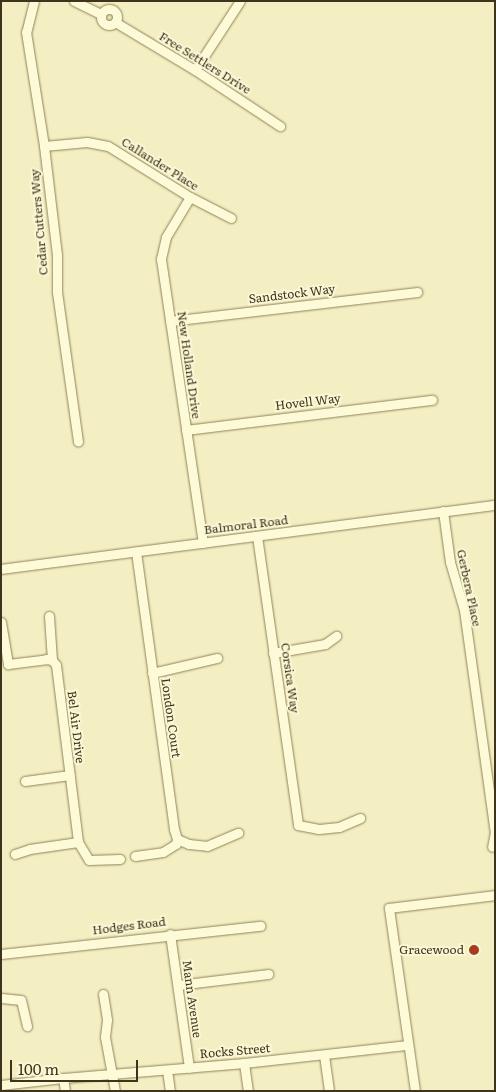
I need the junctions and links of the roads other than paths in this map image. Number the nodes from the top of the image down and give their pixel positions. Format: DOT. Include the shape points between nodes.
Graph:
graph roads {
  1 [pos="34,1"];
  2 [pos="74,1"];
  3 [pos="120,1"];
  4 [pos="240,1"];
  5 [pos="113,10"];
  6 [pos="101,14"];
  7 [pos="115,22"];
  8 [pos="196,70"];
  9 [pos="280,126"];
  10 [pos="44,146"];
  11 [pos="190,197"];
  12 [pos="231,218"];
  13 [pos="417,292"];
  14 [pos="170,322"];
  15 [pos="432,400"];
  16 [pos="186,430"];
  17 [pos="78,442"];
  18 [pos="495,504"];
  19 [pos="443,511"];
  20 [pos="256,536"];
  21 [pos="203,543"];
  22 [pos="136,552"];
  23 [pos="1,569"];
  24 [pos="48,616"];
  25 [pos="1,622"];
  26 [pos="336,636"];
  27 [pos="273,653"];
  28 [pos="217,658"];
  29 [pos="52,660"];
  30 [pos="4,665"];
  31 [pos="152,673"];
  32 [pos="70,775"];
  33 [pos="25,781"];
  34 [pos="360,818"];
  35 [pos="238,833"];
  36 [pos="177,839"];
  37 [pos="78,842"];
  38 [pos="492,848"];
  39 [pos="15,854"];
  40 [pos="135,856"];
  41 [pos="120,859"];
  42 [pos="495,895"];
  43 [pos="260,926"];
  44 [pos="170,934"];
  45 [pos="1,954"];
  46 [pos="268,974"];
  47 [pos="178,985"];
  48 [pos="103,994"];
  49 [pos="1,998"];
  50 [pos="27,1026"];
  51 [pos="408,1045"];
  52 [pos="324,1054"];
  53 [pos="244,1063"];
  54 [pos="189,1068"];
  55 [pos="167,1070"];
  56 [pos="112,1074"];
  57 [pos="63,1078"];
  58 [pos="1,1085"];
  59 [pos="65,1091"];
  60 [pos="115,1091"];
  61 [pos="170,1091"];
  62 [pos="248,1091"];
  63 [pos="329,1091"];
  64 [pos="415,1091"];
  1 -- 10 [label="street, Cedar Cutters Way" via="26,32"];
  2 -- 6 [label="street"];
  3 -- 5 [label="street"];
  4 -- 8 [label="street"];
  5 -- 6 [label="street" via="106,9"];
  5 -- 7 [label="street" via="117,14"];
  6 -- 7 [label="street" via="105,24"];
  7 -- 8 [label="street, Free Settlers Drive"];
  8 -- 9 [label="street, Free Settlers Drive"];
  10 -- 11 [label="street, Callander Place" via="87,142 108,146"];
  10 -- 17 [label="street, Cedar Cutters Way" via="57,255 57,292"];
  11 -- 12 [label="street, Callander Place"];
  11 -- 14 [label="street, New Holland Drive" via="171,228 161,259"];
  13 -- 14 [label="street, Sandstock Way"];
  14 -- 16 [label="street, New Holland Drive"];
  15 -- 16 [label="street, Hovell Way"];
  16 -- 21 [label="street, New Holland Drive"];
  18 -- 19 [label="street, Balmoral Road"];
  19 -- 20 [label="street, Balmoral Road"];
  19 -- 38 [label="street, Gerbera Place" via="450,562 464,610 494,832"];
  20 -- 21 [label="street, Balmoral Road"];
  20 -- 27 [label="street, Corsica Way"];
  21 -- 22 [label="street, Balmoral Road"];
  22 -- 23 [label="street, Balmoral Road"];
  22 -- 31 [label="street, London Court"];
  24 -- 29 [label="street, Bel Air Drive"];
  25 -- 30 [label="street"];
  26 -- 27 [label="street" via="325,644"];
  27 -- 34 [label="street, Corsica Way" via="298,825 319,829 340,827"];
  28 -- 31 [label="street"];
  29 -- 30 [label="street"];
  29 -- 32 [label="street, Bel Air Drive" via="56,665"];
  31 -- 36 [label="street, London Court"];
  32 -- 33 [label="street"];
  32 -- 37 [label="street, Bel Air Drive"];
  35 -- 36 [label="street" via="207,846"];
  36 -- 40 [label="street" via="176,844 163,852"];
  37 -- 39 [label="street"];
  37 -- 41 [label="street" via="88,860"];
  42 -- 51 [label="street" via="389,908"];
  43 -- 44 [label="street, Hodges Road"];
  44 -- 45 [label="street, Hodges Road"];
  44 -- 47 [label="street, Mann Avenue"];
  46 -- 47 [label="street"];
  47 -- 54 [label="street, Mann Avenue"];
  48 -- 56 [label="street" via="107,1020 105,1037"];
  49 -- 50 [label="street" via="21,1000"];
  51 -- 52 [label="street, Rocks Street"];
  51 -- 64 [label="street"];
  52 -- 53 [label="street, Rocks Street"];
  52 -- 63 [label="street"];
  53 -- 54 [label="street, Rocks Street"];
  53 -- 62 [label="street"];
  54 -- 55 [label="street, Rocks Street"];
  55 -- 56 [label="street, Rocks Street"];
  55 -- 61 [label="street"];
  56 -- 57 [label="street, Rocks Street"];
  56 -- 60 [label="street"];
  57 -- 58 [label="street, Rocks Street"];
  57 -- 59 [label="street"];
}
